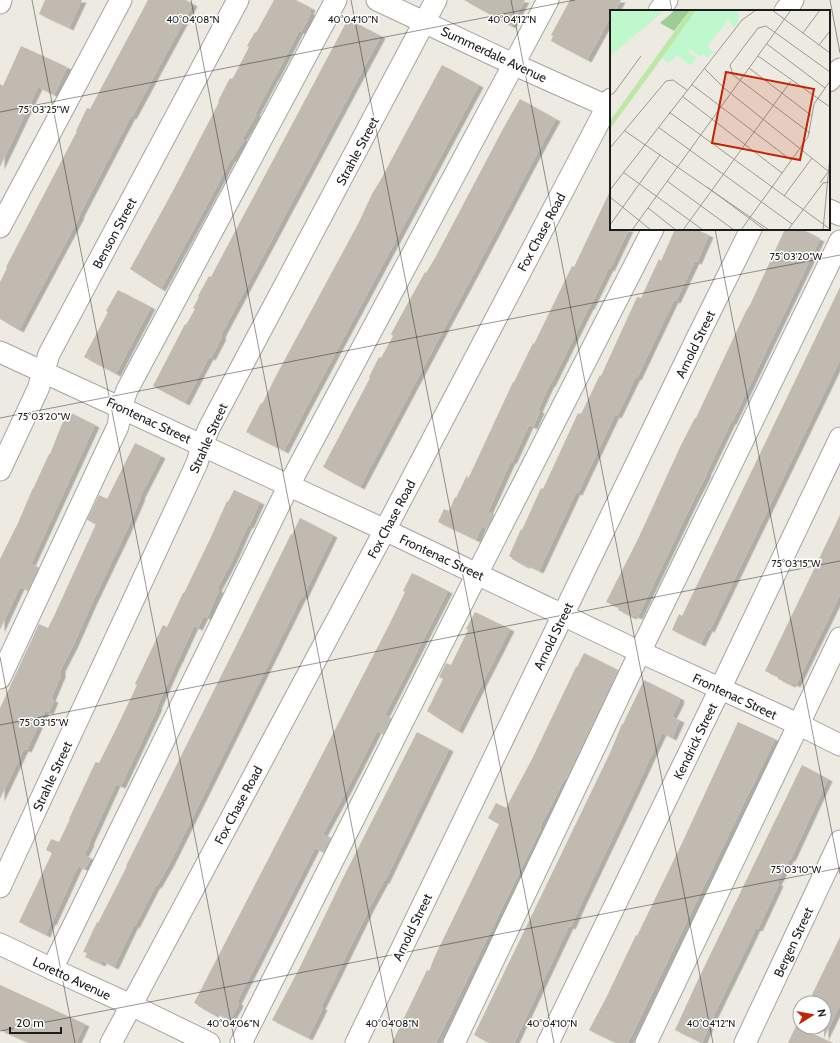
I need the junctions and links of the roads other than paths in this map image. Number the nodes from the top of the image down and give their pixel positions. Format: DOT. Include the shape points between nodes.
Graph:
graph roads {
  1 [pos="1,0"];
  2 [pos="121,0"];
  3 [pos="238,0"];
  4 [pos="336,0"];
  5 [pos="377,0"];
  6 [pos="436,0"];
  7 [pos="548,0"];
  8 [pos="667,0"];
  9 [pos="793,0"];
  10 [pos="0,3"];
  11 [pos="660,10"];
  12 [pos="786,10"];
  13 [pos="425,22"];
  14 [pos="514,64"];
  15 [pos="840,69"];
  16 [pos="830,80"];
  17 [pos="610,104"];
  18 [pos="830,210"];
  19 [pos="840,215"];
  20 [pos="0,227"];
  21 [pos="652,230"];
  22 [pos="751,230"];
  23 [pos="840,241"];
  24 [pos="0,352"];
  25 [pos="43,372"];
  26 [pos="121,407"];
  27 [pos="840,438"];
  28 [pos="202,445"];
  29 [pos="0,470"];
  30 [pos="289,485"];
  31 [pos="385,530"];
  32 [pos="477,574"];
  33 [pos="563,615"];
  34 [pos="840,638"];
  35 [pos="640,652"];
  36 [pos="0,678"];
  37 [pos="720,689"];
  38 [pos="798,724"];
  39 [pos="840,745"];
  40 [pos="840,841"];
  41 [pos="0,887"];
  42 [pos="0,944"];
  43 [pos="52,969"];
  44 [pos="131,1005"];
  45 [pos="111,1043"];
  46 [pos="209,1043"];
  47 [pos="241,1043"];
  48 [pos="356,1043"];
  49 [pos="454,1043"];
  50 [pos="548,1043"];
  51 [pos="646,1043"];
  52 [pos="745,1043"];
  1 -- 10 [label="street"];
  2 -- 20 [label="street"];
  3 -- 25 [label="street, Benson Street" via="49,354"];
  4 -- 26 [label="street" via="127,390"];
  5 -- 13 [label="street, Summerdale Avenue"];
  6 -- 13 [label="street, Strahle Street"];
  7 -- 14 [label="street"];
  8 -- 11 [label="street"];
  9 -- 12 [label="street"];
  13 -- 14 [label="street, Summerdale Avenue"];
  13 -- 28 [label="street, Strahle Street"];
  14 -- 17 [label="street, Summerdale Avenue"];
  14 -- 30 [label="street"];
  15 -- 16 [label="street"];
  17 -- 31 [label="street, Fox Chase Road"];
  18 -- 19 [label="street"];
  21 -- 32 [label="street"];
  22 -- 33 [label="street, Arnold Street"];
  23 -- 35 [label="street"];
  24 -- 25 [label="street, Frontenac Street"];
  25 -- 26 [label="street, Frontenac Street"];
  25 -- 29 [label="street, Benson Street" via="38,389"];
  26 -- 28 [label="street, Frontenac Street"];
  26 -- 36 [label="street" via="118,426"];
  27 -- 37 [label="street, Kendrick Street"];
  28 -- 30 [label="street, Frontenac Street"];
  28 -- 41 [label="street, Strahle Street" via="197,463"];
  30 -- 31 [label="street, Frontenac Street"];
  30 -- 43 [label="street"];
  31 -- 32 [label="street, Frontenac Street"];
  31 -- 44 [label="street, Fox Chase Road"];
  32 -- 33 [label="street, Frontenac Street"];
  32 -- 47 [label="street"];
  33 -- 35 [label="street, Frontenac Street"];
  33 -- 48 [label="street, Arnold Street"];
  34 -- 38 [label="street"];
  35 -- 37 [label="street, Frontenac Street"];
  35 -- 49 [label="street"];
  37 -- 38 [label="street, Frontenac Street"];
  37 -- 50 [label="street, Kendrick Street"];
  38 -- 39 [label="street, Frontenac Street"];
  38 -- 51 [label="street"];
  40 -- 52 [label="street, Bergen Street"];
  42 -- 43 [label="street, Loretto Avenue"];
  43 -- 44 [label="street, Loretto Avenue"];
  44 -- 45 [label="street, Fox Chase Road"];
  44 -- 46 [label="street, Loretto Avenue"];
}
